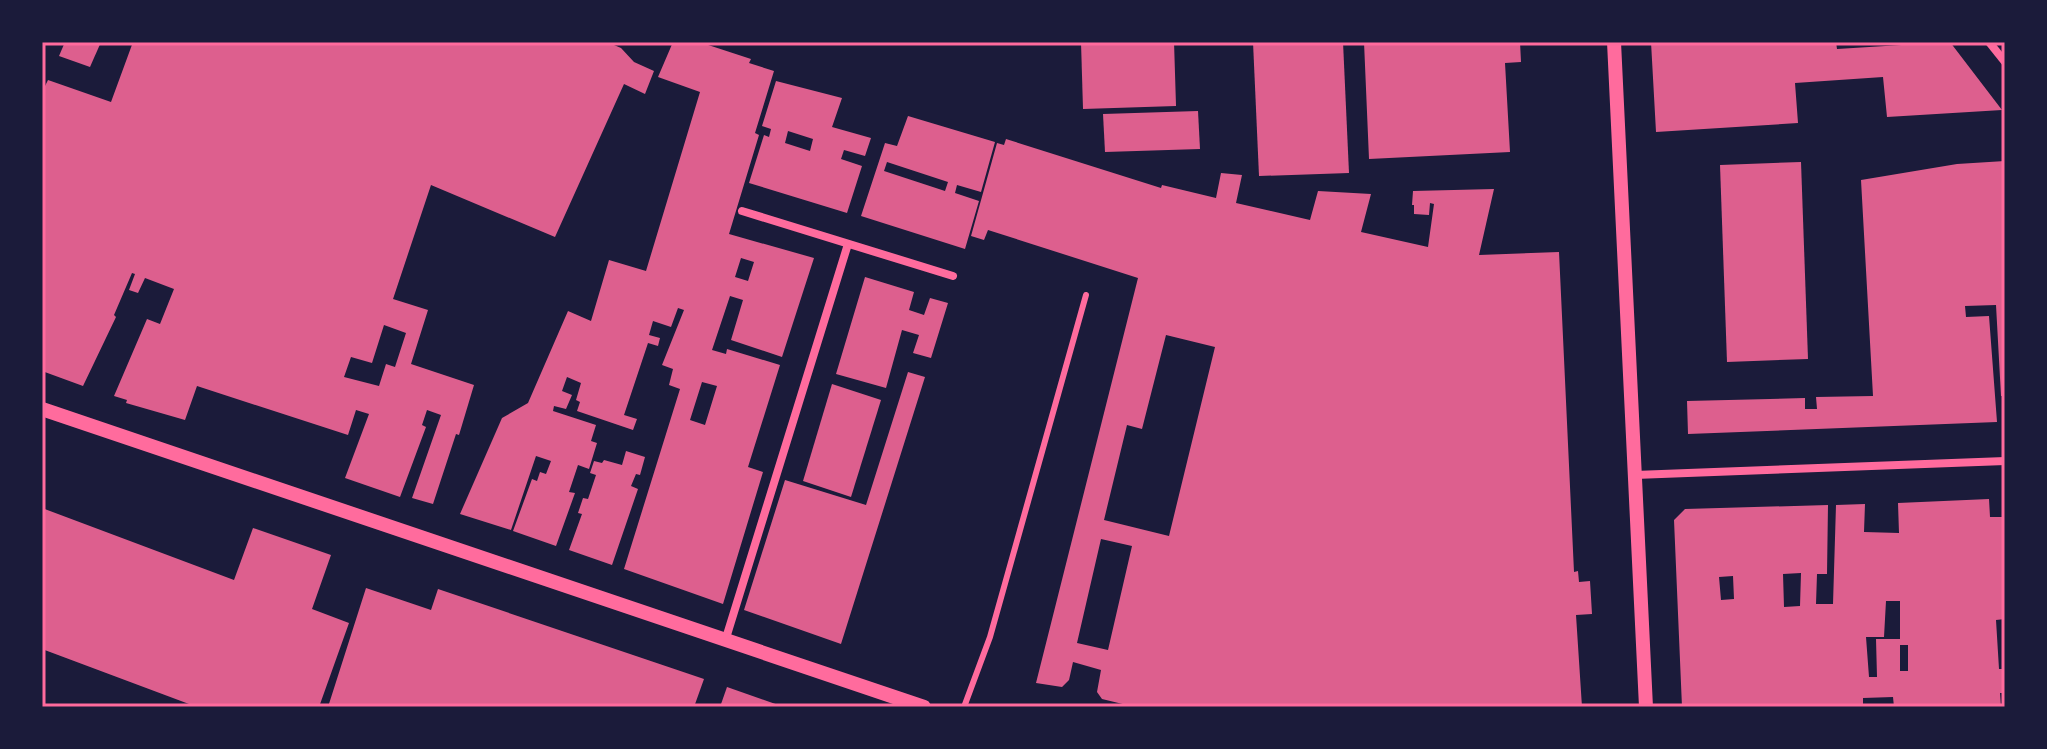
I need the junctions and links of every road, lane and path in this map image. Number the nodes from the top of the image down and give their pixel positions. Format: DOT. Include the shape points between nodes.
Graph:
graph roads {
  1 [pos="1614,42"];
  2 [pos="1989,42"];
  3 [pos="2005,62"];
  4 [pos="742,211"];
  5 [pos="848,244"];
  6 [pos="953,276"];
  7 [pos="1086,295"];
  8 [pos="42,409"];
  9 [pos="2005,461"];
  10 [pos="1635,475"];
  11 [pos="726,638"];
  12 [pos="924,707"];
  13 [pos="964,707"];
  14 [pos="1646,707"];
  1 -- 10 [label="street"];
  2 -- 3 [label="street"];
  4 -- 5 [label="street"];
  5 -- 6 [label="street"];
  5 -- 11 [label="street"];
  7 -- 13 [label="lane" via="990,637"];
  8 -- 11 [label="street"];
  9 -- 10 [label="street"];
  10 -- 14 [label="street"];
  11 -- 12 [label="street"];
}
